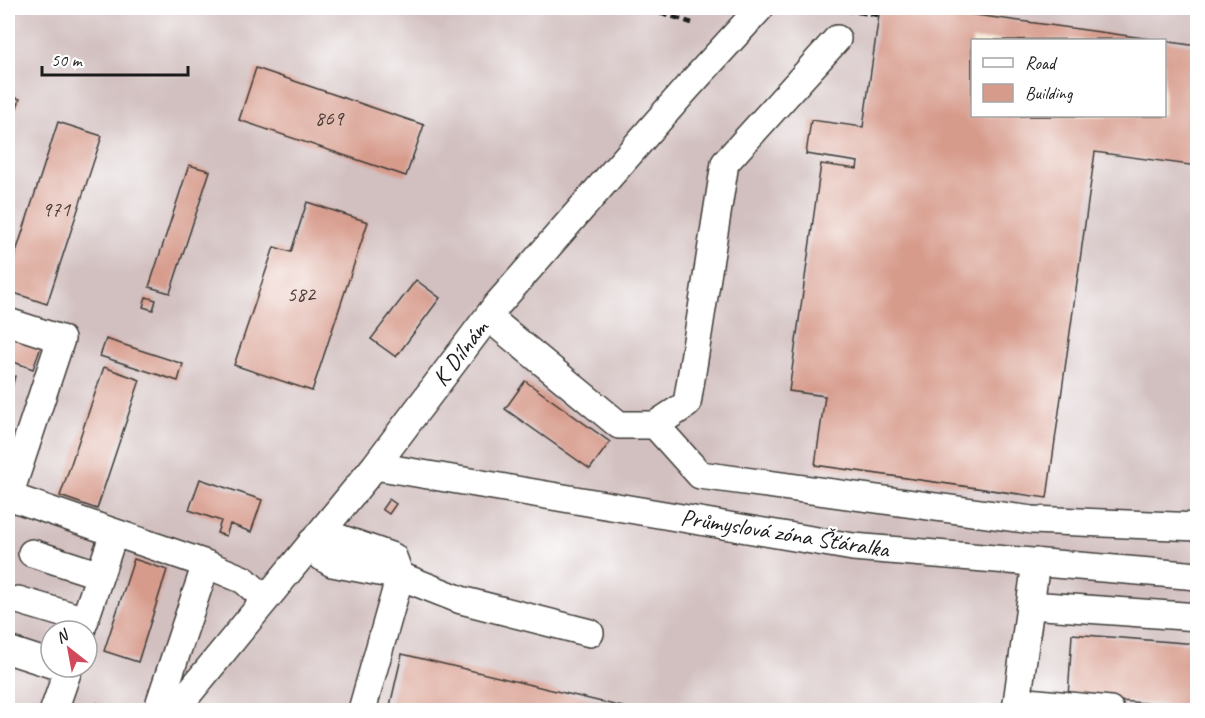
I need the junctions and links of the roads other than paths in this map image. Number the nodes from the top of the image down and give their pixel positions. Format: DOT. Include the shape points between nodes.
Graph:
graph roads {
  1 [pos="760,8"];
  2 [pos="837,39"];
  3 [pos="488,316"];
  4 [pos="8,322"];
  5 [pos="655,425"];
  6 [pos="375,466"];
  7 [pos="8,497"];
  8 [pos="1197,527"];
  9 [pos="114,532"];
  10 [pos="312,542"];
  11 [pos="32,553"];
  12 [pos="1036,562"];
  13 [pos="206,564"];
  14 [pos="100,575"];
  15 [pos="400,576"];
  16 [pos="1197,576"];
  17 [pos="265,599"];
  18 [pos="18,600"];
  19 [pos="1030,605"];
  20 [pos="1197,617"];
  21 [pos="66,619"];
  22 [pos="85,619"];
  23 [pos="590,633"];
  24 [pos="8,650"];
  25 [pos="39,660"];
  26 [pos="60,679"];
  27 [pos="1017,706"];
  28 [pos="54,711"];
  29 [pos="160,711"];
  30 [pos="175,711"];
  31 [pos="363,711"];
  32 [pos="1110,711"];
  1 -- 3 [label="street, K Dílnám"];
  2 -- 5 [label="street" via="725,163 687,404"];
  3 -- 5 [label="street" via="619,425"];
  3 -- 6 [label="street, K Dílnám"];
  4 -- 7 [label="street" via="61,339"];
  5 -- 8 [label="street" via="700,475 1032,520"];
  6 -- 10 [label="street, K Dílnám"];
  6 -- 12 [label="street, Průmyslová zóna Šťáralka" via="853,547"];
  7 -- 9 [label="street"];
  9 -- 13 [label="street"];
  9 -- 14 [label="street"];
  10 -- 15 [label="street" via="336,537 393,557"];
  10 -- 17 [label="street, K Dílnám"];
  11 -- 14 [label="street"];
  12 -- 16 [label="street, Průmyslová zóna Šťáralka"];
  12 -- 19 [label="street"];
  13 -- 17 [label="street" via="244,580"];
  13 -- 29 [label="street"];
  14 -- 22 [label="street"];
  15 -- 23 [label="street" via="461,600"];
  15 -- 31 [label="street"];
  17 -- 30 [label="street, K Dílnám"];
  18 -- 21 [label="street"];
  19 -- 20 [label="street"];
  19 -- 27 [label="street"];
  24 -- 25 [label="street"];
  26 -- 28 [label="street"];
  27 -- 32 [label="street"];
}
